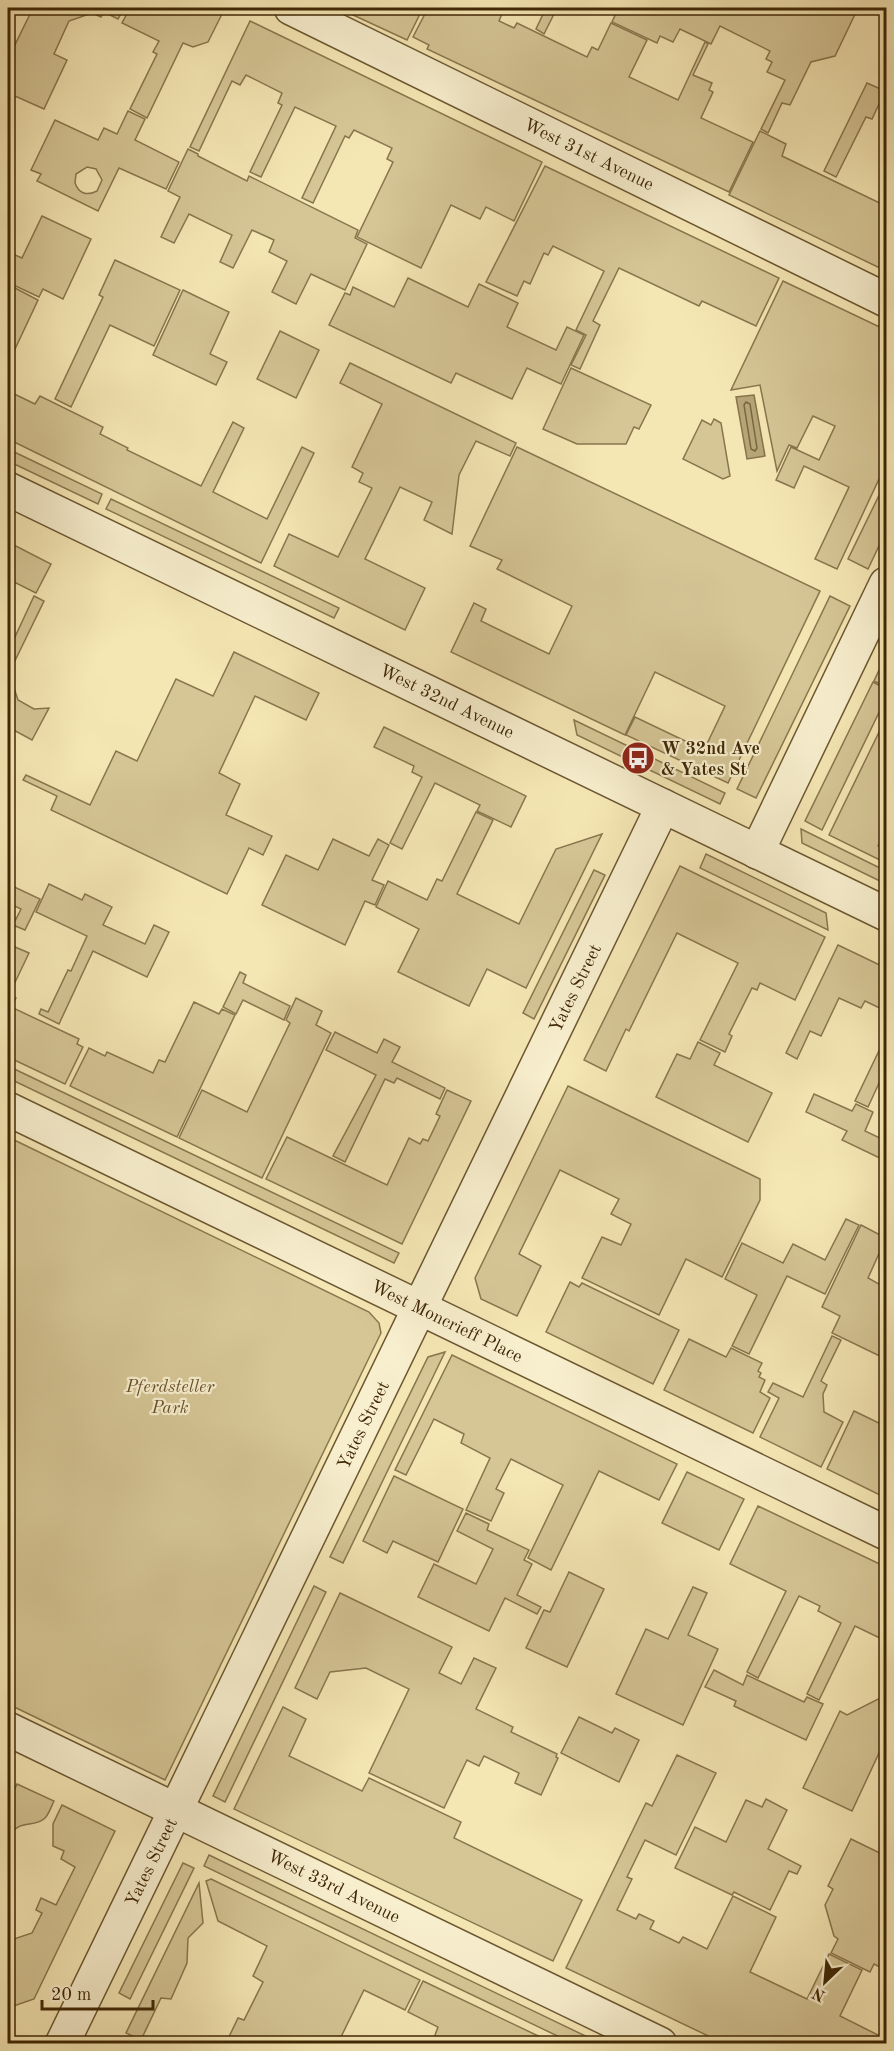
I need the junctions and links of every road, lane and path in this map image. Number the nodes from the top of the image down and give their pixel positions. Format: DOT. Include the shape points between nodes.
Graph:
graph roads {
  1 [pos="291,8"];
  2 [pos="886,300"];
  3 [pos="8,489"];
  4 [pos="886,584"];
  5 [pos="663,806"];
  6 [pos="757,852"];
  7 [pos="886,914"];
  8 [pos="8,1109"];
  9 [pos="420,1308"];
  10 [pos="886,1533"];
  11 [pos="8,1729"];
  12 [pos="176,1810"];
  13 [pos="62,2043"];
  14 [pos="660,2043"];
  1 -- 2 [label="street, West 31st Avenue"];
  3 -- 5 [label="street, West 32nd Avenue"];
  4 -- 6 [label="street"];
  5 -- 6 [label="street, West 32nd Avenue"];
  5 -- 9 [label="street, Yates Street"];
  6 -- 7 [label="street, West 32nd Avenue"];
  8 -- 9 [label="street, West Moncrieff Place"];
  9 -- 10 [label="street, West Moncrieff Place"];
  9 -- 12 [label="street, Yates Street"];
  11 -- 12 [label="street, West 33rd Avenue"];
  12 -- 13 [label="street, Yates Street"];
  12 -- 14 [label="street, West 33rd Avenue"];
}
